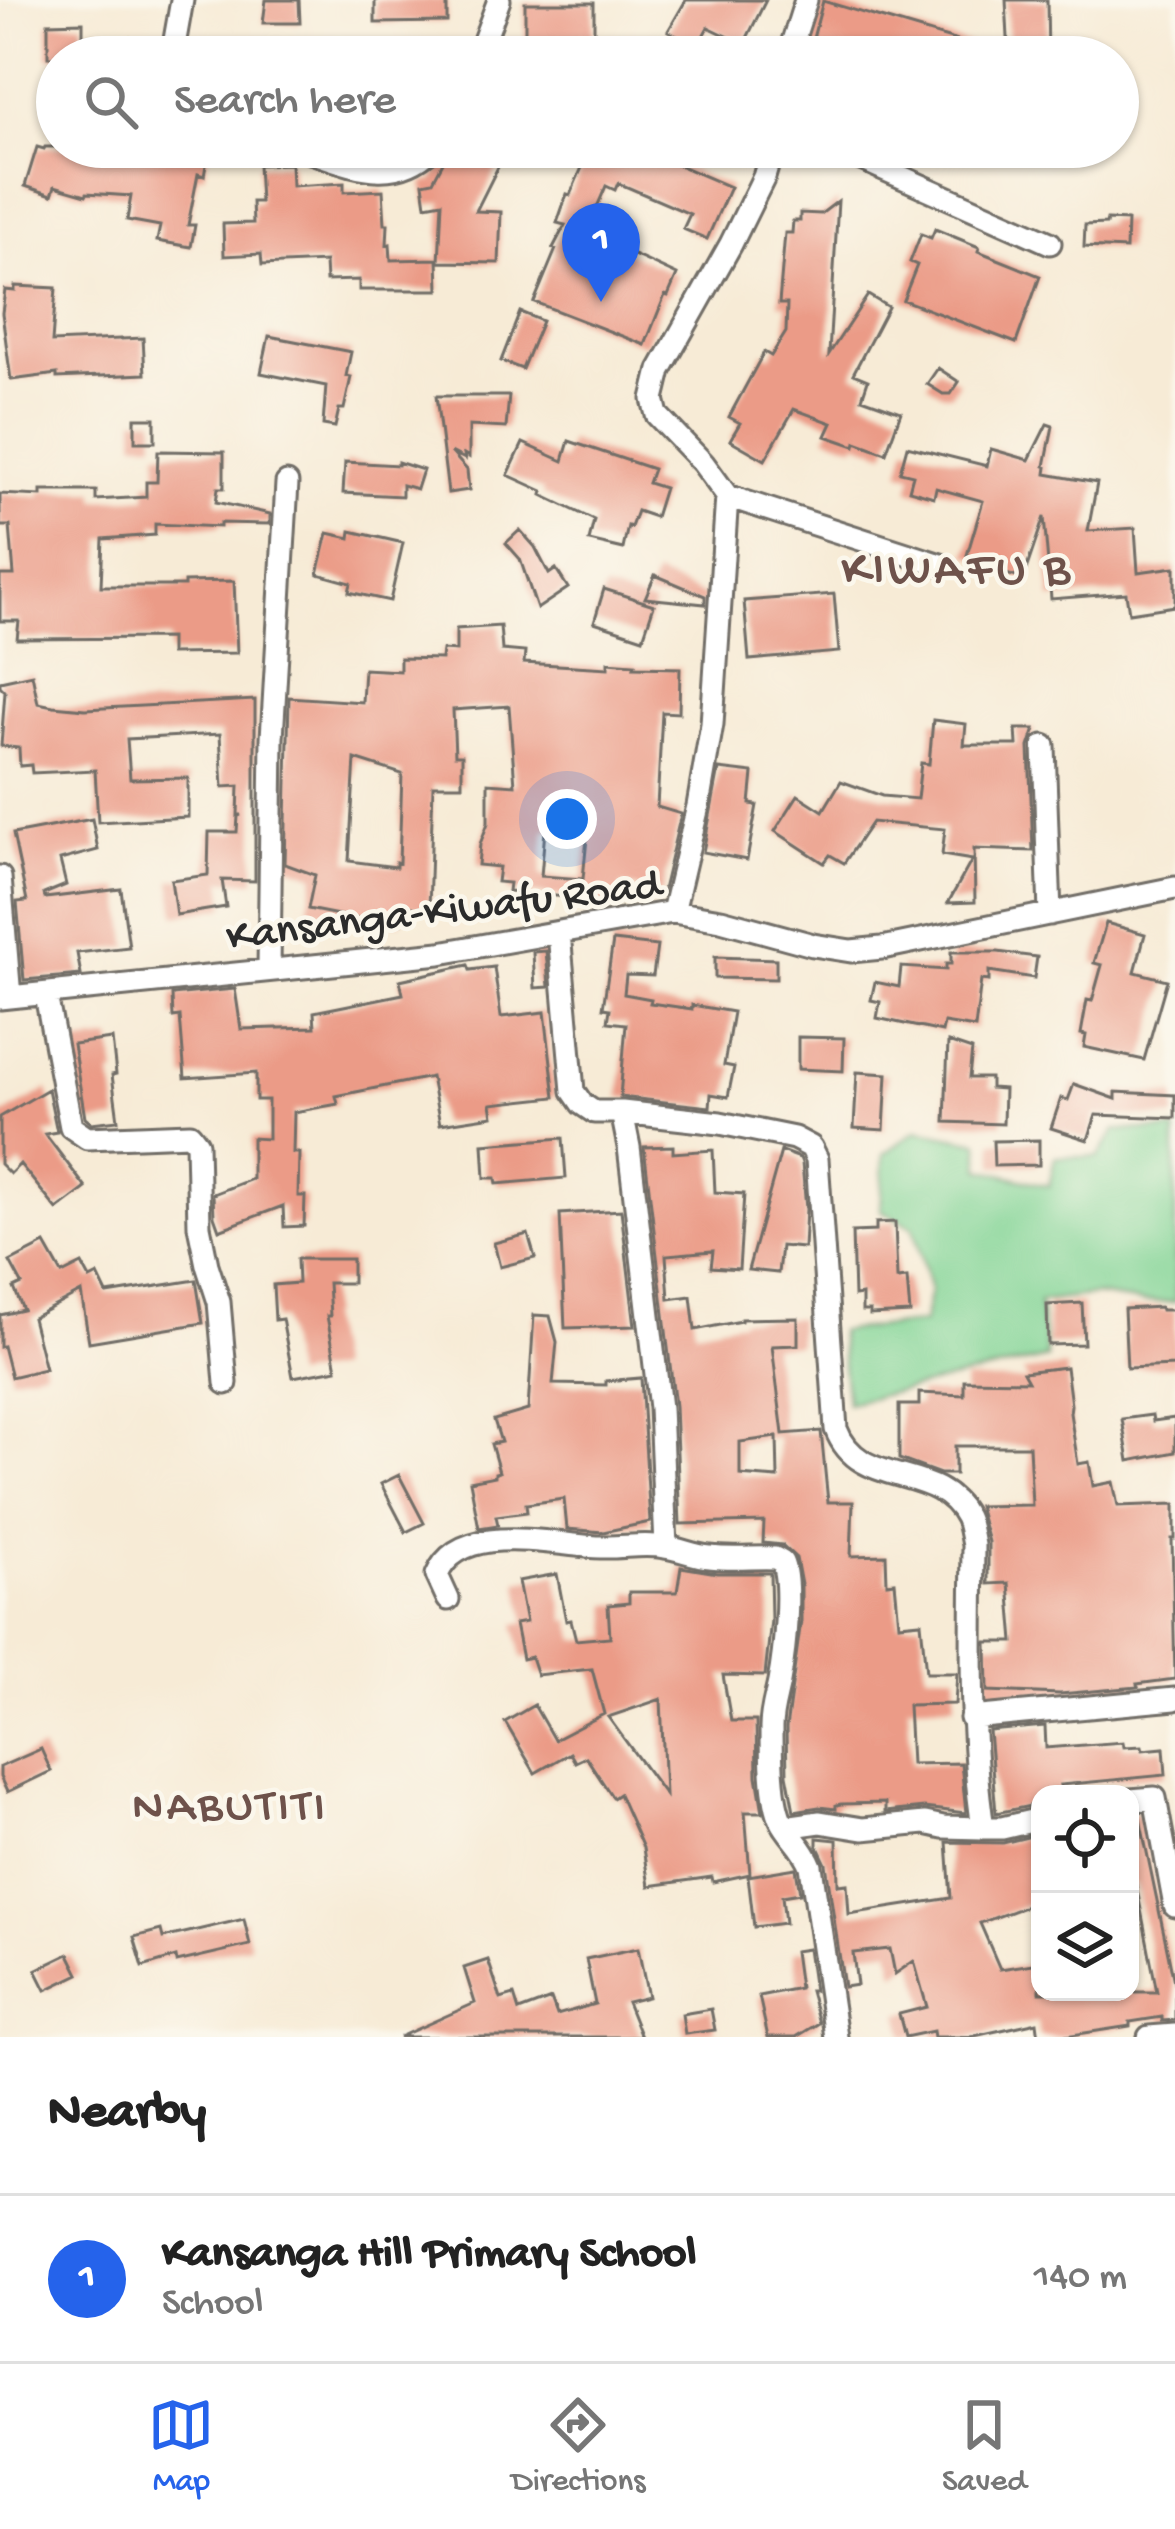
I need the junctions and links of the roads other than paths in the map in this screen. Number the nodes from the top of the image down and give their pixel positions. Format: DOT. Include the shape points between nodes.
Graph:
graph roads {
  1 [pos="182,0"];
  2 [pos="499,0"];
  3 [pos="806,0"];
  4 [pos="176,36"];
  5 [pos="486,36"];
  6 [pos="795,36"];
  7 [pos="766,168"];
  8 [pos="881,168"];
  9 [pos="1050,243"];
  10 [pos="287,483"];
  11 [pos="727,496"];
  12 [pos="944,566"];
  13 [pos="1044,746"];
  14 [pos="0,877"];
  15 [pos="1175,888"];
  16 [pos="673,912"];
  17 [pos="1050,914"];
  18 [pos="559,933"];
  19 [pos="268,969"];
  20 [pos="46,995"];
  21 [pos="5,998"];
  22 [pos="622,1112"];
  23 [pos="226,1383"];
  24 [pos="666,1547"];
  25 [pos="448,1599"];
  26 [pos="1175,1699"];
  27 [pos="971,1718"];
  28 [pos="1165,1797"];
  29 [pos="1031,1821"];
  30 [pos="785,1827"];
  31 [pos="982,1828"];
  32 [pos="1175,1906"];
  33 [pos="1175,2035"];
  34 [pos="836,2037"];
  35 [pos="1149,2037"];
  1 -- 4 [label="street"];
  2 -- 5 [label="street"];
  3 -- 6 [label="street"];
  7 -- 11 [label="street" via="660,370 653,399 657,415"];
  8 -- 9 [label="street"];
  10 -- 19 [label="street"];
  11 -- 12 [label="street"];
  11 -- 16 [label="street" via="712,724"];
  13 -- 17 [label="street"];
  14 -- 21 [label="street"];
  15 -- 17 [label="street, Kansanga-Kiwafu Road"];
  16 -- 17 [label="street, Kansanga-Kiwafu Road" via="851,951"];
  16 -- 18 [label="street, Kansanga-Kiwafu Road"];
  18 -- 19 [label="street, Kansanga-Kiwafu Road"];
  18 -- 22 [label="street" via="574,1091 594,1112"];
  19 -- 20 [label="street, Kansanga-Kiwafu Road"];
  20 -- 21 [label="street, Kansanga-Kiwafu Road"];
  20 -- 23 [label="street" via="77,1133 190,1134 196,1143 199,1226 220,1302"];
  22 -- 24 [label="street" via="660,1408"];
  22 -- 27 [label="street" via="719,1123 811,1147 836,1429 853,1458 933,1486 967,1518"];
  24 -- 25 [label="street" via="524,1539 468,1546 439,1569"];
  24 -- 30 [label="street" via="776,1558 786,1569 771,1726"];
  26 -- 27 [label="street"];
  27 -- 31 [label="street"];
  28 -- 32 [label="street"];
  29 -- 31 [label="street"];
  30 -- 31 [label="street"];
  30 -- 34 [label="street" via="811,1866"];
  33 -- 35 [label="street"];
}
